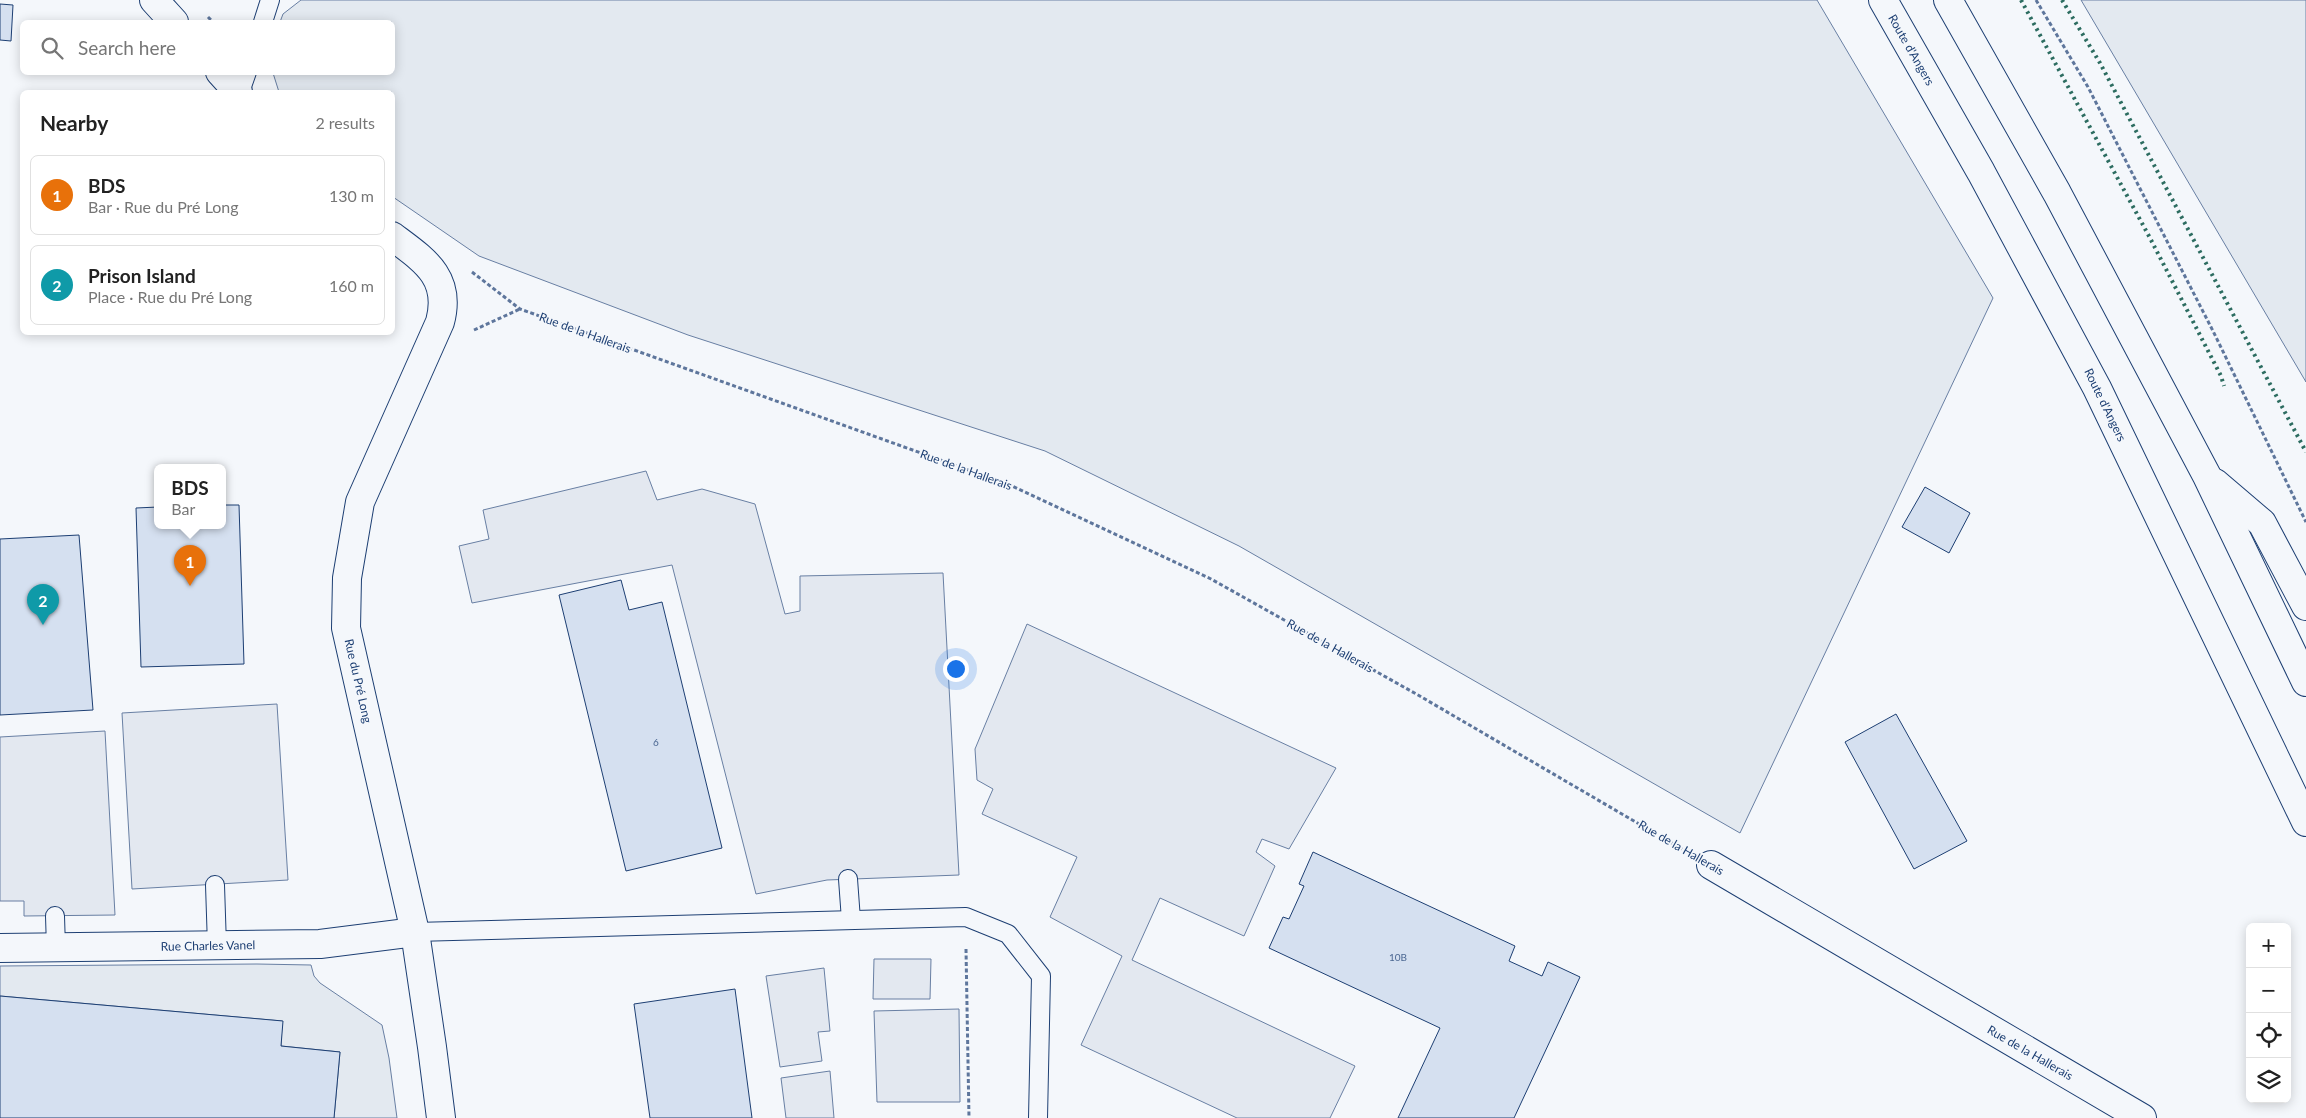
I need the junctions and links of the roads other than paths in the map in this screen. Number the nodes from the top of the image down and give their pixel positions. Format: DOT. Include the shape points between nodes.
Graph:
graph roads {
  1 [pos="154,0"];
  2 [pos="270,0"];
  3 [pos="1883,0"];
  4 [pos="1948,0"];
  5 [pos="172,20"];
  6 [pos="264,20"];
  7 [pos="223,75"];
  8 [pos="246,75"];
  9 [pos="237,90"];
  10 [pos="240,90"];
  11 [pos="395,238"];
  12 [pos="2207,476"];
  13 [pos="2306,606"];
  14 [pos="2306,682"];
  15 [pos="2306,822"];
  16 [pos="1710,866"];
  17 [pos="848,879"];
  18 [pos="215,885"];
  19 [pos="55,916"];
  20 [pos="851,920"];
  21 [pos="415,932"];
  22 [pos="217,946"];
  23 [pos="0,948"];
  24 [pos="56,948"];
  25 [pos="441,1118"];
  26 [pos="1038,1118"];
  27 [pos="2142,1118"];
  1 -- 5 [label="main road"];
  2 -- 6 [label="lane"];
  3 -- 15 [label="main road, Route d'Angers" via="1981,172 2097,388"];
  4 -- 12 [label="main road" via="2057,193"];
  7 -- 9 [label="main road"];
  8 -- 10 [label="lane"];
  11 -- 21 [label="main road, Rue du Pré Long" via="425,260 439,282 443,309 360,502 346,578 346,628"];
  12 -- 13 [label="main road" via="2262,523"];
  12 -- 14 [label="main road"];
  16 -- 27 [label="main road, Rue de la Hallerais"];
  17 -- 20 [label="lane"];
  18 -- 22 [label="lane"];
  19 -- 24 [label="lane"];
  20 -- 21 [label="lane"];
  20 -- 26 [label="lane" via="966,917 1008,934 1041,976"];
  21 -- 22 [label="main road, Rue Charles Vanel" via="320,944"];
  21 -- 25 [label="main road, Rue du Pré Long"];
  22 -- 24 [label="main road, Rue Charles Vanel"];
  23 -- 24 [label="main road, Rue Charles Vanel"];
}
